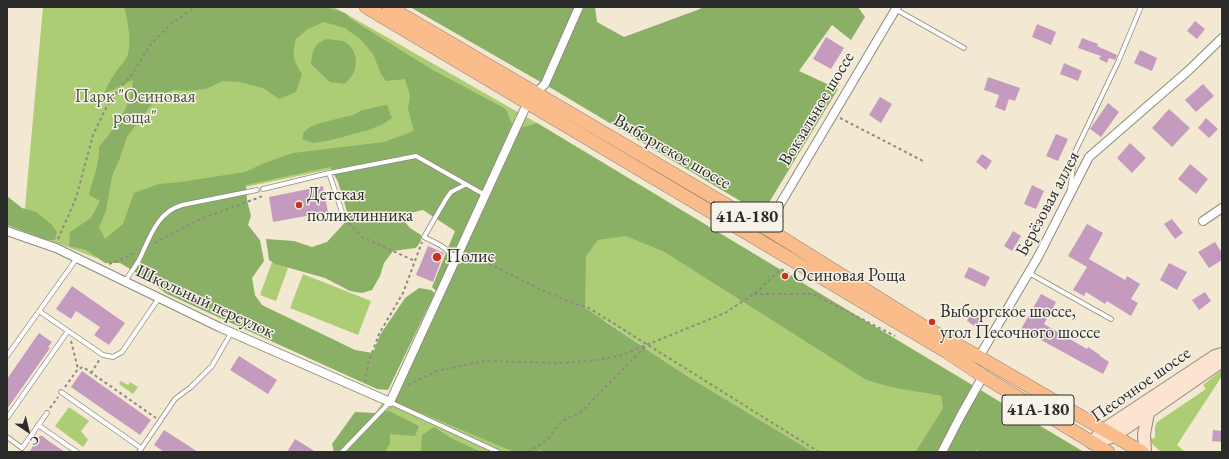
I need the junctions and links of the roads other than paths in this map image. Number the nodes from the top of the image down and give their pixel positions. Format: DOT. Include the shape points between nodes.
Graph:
graph roads {
  1 [pos="366,7"];
  2 [pos="390,7"];
  3 [pos="579,7"];
  4 [pos="1142,7"];
  5 [pos="896,8"];
  6 [pos="1222,38"];
  7 [pos="964,48"];
  8 [pos="536,93"];
  9 [pos="527,104"];
  10 [pos="329,173"];
  11 [pos="465,184"];
  12 [pos="263,189"];
  13 [pos="257,190"];
  14 [pos="485,195"];
  15 [pos="1069,196"];
  16 [pos="1222,208"];
  17 [pos="344,218"];
  18 [pos="1203,221"];
  19 [pos="766,228"];
  20 [pos="7,231"];
  21 [pos="458,254"];
  22 [pos="77,258"];
  23 [pos="1029,273"];
  24 [pos="125,282"];
  25 [pos="159,298"];
  26 [pos="39,311"];
  27 [pos="1111,319"];
  28 [pos="68,331"];
  29 [pos="231,332"];
  30 [pos="1222,354"];
  31 [pos="7,356"];
  32 [pos="979,357"];
  33 [pos="1222,361"];
  34 [pos="983,376"];
  35 [pos="61,392"];
  36 [pos="390,402"];
  37 [pos="47,413"];
  38 [pos="1148,413"];
  39 [pos="7,418"];
  40 [pos="38,425"];
  41 [pos="1108,433"];
  42 [pos="7,437"];
  43 [pos="1092,443"];
  44 [pos="23,450"];
  45 [pos="140,450"];
  46 [pos="77,452"];
  47 [pos="342,452"];
  48 [pos="498,452"];
  49 [pos="942,452"];
  50 [pos="1108,452"];
  51 [pos="1143,452"];
  1 -- 9 [label="main road, Выборгское шоссе / 41А-180"];
  2 -- 8 [label="main road, Выборгское шоссе / 41А-180"];
  3 -- 8 [label="street" via="544,84"];
  4 -- 15 [label="lane" via="1075,152"];
  5 -- 7 [label="lane"];
  5 -- 19 [label="street, Вокзальное шоссе"];
  6 -- 15 [label="street, Берёзовая аллея" via="1089,157"];
  8 -- 19 [label="main road, Выборгское шоссе / 41А-180"];
  9 -- 14 [label="street"];
  9 -- 34 [label="main road, Выборгское шоссе / 41А-180"];
  10 -- 11 [label="lane" via="416,156"];
  10 -- 12 [label="lane"];
  10 -- 17 [label="lane"];
  11 -- 14 [label="lane"];
  11 -- 21 [label="lane" via="448,195 424,238 439,245 449,254"];
  13 -- 24 [label="lane" via="174,207 156,224"];
  14 -- 21 [label="street"];
  15 -- 23 [label="street, Берёзовая аллея"];
  16 -- 18 [label="street"];
  19 -- 32 [label="main road, Выборгское шоссе / 41А-180" via="928,329"];
  20 -- 22 [label="street, Школьный переулок"];
  21 -- 36 [label="street"];
  22 -- 24 [label="street, Школьный переулок"];
  22 -- 26 [label="lane"];
  23 -- 27 [label="lane"];
  23 -- 32 [label="street, Берёзовая аллея"];
  24 -- 25 [label="street, Школьный переулок"];
  25 -- 28 [label="lane" via="122,352 113,356 103,355"];
  25 -- 29 [label="street, Школьный переулок"];
  26 -- 28 [label="lane"];
  26 -- 31 [label="lane"];
  28 -- 39 [label="lane"];
  29 -- 36 [label="street, Школьный переулок"];
  29 -- 45 [label="lane" via="212,366 191,388 175,399"];
  30 -- 41 [label="main road, Песочное шоссе" via="1215,356"];
  32 -- 41 [label="main road, Выборгское шоссе / 41А-180"];
  33 -- 38 [label="main road, Песочное шоссе"];
  34 -- 43 [label="main road, Выборгское шоссе / 41А-180"];
  34 -- 49 [label="street"];
  35 -- 45 [label="lane"];
  36 -- 47 [label="lane"];
  36 -- 48 [label="lane"];
  37 -- 40 [label="lane"];
  38 -- 41 [label="main road, Песочное шоссе"];
  38 -- 51 [label="main road"];
  40 -- 44 [label="lane"];
  40 -- 46 [label="lane"];
  41 -- 43 [label="main road, Песочное шоссе"];
  41 -- 51 [label="main road, Выборгское шоссе / 41А-180"];
  42 -- 44 [label="lane"];
  43 -- 50 [label="main road, Выборгское шоссе / 41А-180"];
}
